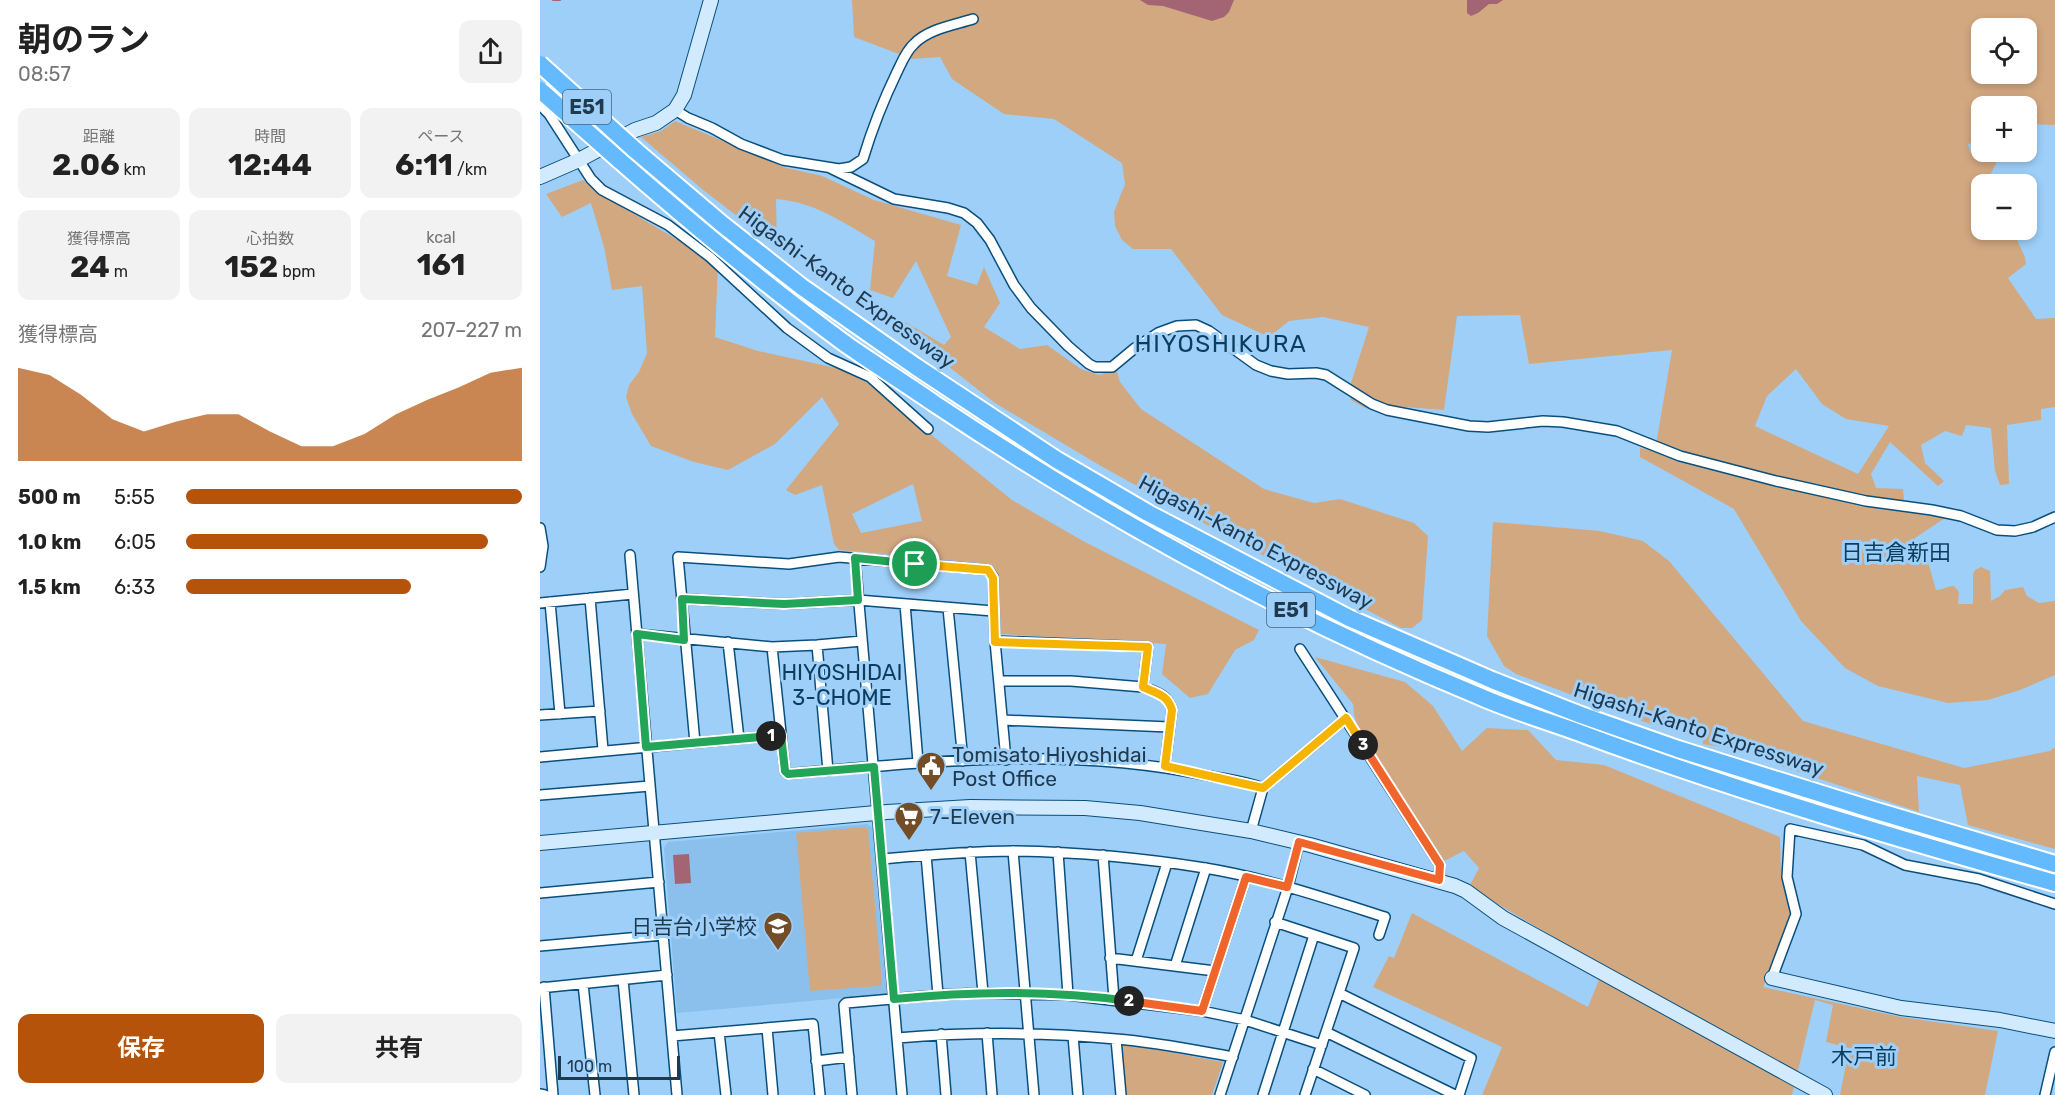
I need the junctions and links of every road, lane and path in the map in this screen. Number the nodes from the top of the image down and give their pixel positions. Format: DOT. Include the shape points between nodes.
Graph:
graph roads {
  1 [pos="711,0"];
  2 [pos="973,19"];
  3 [pos="540,64"];
  4 [pos="540,90"];
  5 [pos="540,105"];
  6 [pos="675,110"];
  7 [pos="579,160"];
  8 [pos="830,168"];
  9 [pos="540,177"];
  10 [pos="928,429"];
  11 [pos="2055,517"];
  12 [pos="540,528"];
  13 [pos="630,555"];
  14 [pos="855,558"];
  15 [pos="540,567"];
  16 [pos="633,594"];
  17 [pos="590,598"];
  18 [pos="682,599"];
  19 [pos="858,600"];
  20 [pos="545,603"];
  21 [pos="905,604"];
  22 [pos="948,608"];
  23 [pos="993,611"];
  24 [pos="637,634"];
  25 [pos="684,640"];
  26 [pos="862,641"];
  27 [pos="728,642"];
  28 [pos="995,642"];
  29 [pos="817,645"];
  30 [pos="772,646"];
  31 [pos="1300,649"];
  32 [pos="999,681"];
  33 [pos="1143,687"];
  34 [pos="600,711"];
  35 [pos="560,714"];
  36 [pos="540,715"];
  37 [pos="1346,718"];
  38 [pos="1003,720"];
  39 [pos="1169,727"];
  40 [pos="781,735"];
  41 [pos="739,739"];
  42 [pos="695,743"];
  43 [pos="646,747"];
  44 [pos="603,750"];
  45 [pos="540,756"];
  46 [pos="1006,760"];
  47 [pos="963,761"];
  48 [pos="918,762"];
  49 [pos="1165,766"];
  50 [pos="874,767"];
  51 [pos="828,771"];
  52 [pos="650,786"];
  53 [pos="1263,788"];
  54 [pos="540,795"];
  55 [pos="878,813"];
  56 [pos="1251,831"];
  57 [pos="654,833"];
  58 [pos="1299,842"];
  59 [pos="540,843"];
  60 [pos="1013,851"];
  61 [pos="970,852"];
  62 [pos="1059,852"];
  63 [pos="926,855"];
  64 [pos="1103,855"];
  65 [pos="882,859"];
  66 [pos="1167,863"];
  67 [pos="2055,864"];
  68 [pos="1206,868"];
  69 [pos="1246,877"];
  70 [pos="1439,880"];
  71 [pos="658,882"];
  72 [pos="2055,883"];
  73 [pos="1287,887"];
  74 [pos="540,893"];
  75 [pos="2055,904"];
  76 [pos="1275,922"];
  77 [pos="663,935"];
  78 [pos="1314,935"];
  79 [pos="1379,935"];
  80 [pos="540,946"];
  81 [pos="1110,958"];
  82 [pos="1136,961"];
  83 [pos="1175,966"];
  84 [pos="1215,972"];
  85 [pos="667,975"];
  86 [pos="1772,978"];
  87 [pos="623,980"];
  88 [pos="583,984"];
  89 [pos="542,987"];
  90 [pos="983,993"];
  91 [pos="1026,993"];
  92 [pos="1339,993"];
  93 [pos="938,995"];
  94 [pos="1068,995"];
  95 [pos="894,999"];
  96 [pos="1114,999"];
  97 [pos="1202,1011"];
  98 [pos="1245,1020"];
  99 [pos="767,1028"];
  100 [pos="2055,1031"];
  101 [pos="719,1032"];
  102 [pos="1282,1032"];
  103 [pos="1326,1032"];
  104 [pos="987,1033"];
  105 [pos="941,1034"];
  106 [pos="1029,1035"];
  107 [pos="672,1036"];
  108 [pos="1073,1036"];
  109 [pos="897,1038"];
  110 [pos="1116,1039"];
  111 [pos="1322,1045"];
  112 [pos="2055,1052"];
  113 [pos="849,1057"];
  114 [pos="1233,1057"];
  115 [pos="816,1061"];
  116 [pos="1313,1069"];
  117 [pos="540,1094"];
  118 [pos="545,1095"];
  119 [pos="553,1095"];
  120 [pos="595,1095"];
  121 [pos="634,1095"];
  122 [pos="677,1095"];
  123 [pos="726,1095"];
  124 [pos="773,1095"];
  125 [pos="820,1095"];
  126 [pos="852,1095"];
  127 [pos="902,1095"];
  128 [pos="946,1095"];
  129 [pos="992,1095"];
  130 [pos="1034,1095"];
  131 [pos="1078,1095"];
  132 [pos="1121,1095"];
  133 [pos="1220,1095"];
  134 [pos="1263,1095"];
  135 [pos="1305,1095"];
  136 [pos="1365,1095"];
  137 [pos="1457,1095"];
  138 [pos="1825,1095"];
  139 [pos="2045,1095"];
  1 -- 6 [label="street" via="684,95"];
  2 -- 8 [label="street" via="933,32 914,44 874,121 863,159 851,167"];
  3 -- 67 [label="highway, Higashi-Kanto Expressway / E51, bridge" via="634,150 802,287 1057,460 1148,513 1349,618 1581,715 1870,809"];
  4 -- 72 [label="highway, Higashi-Kanto Expressway / E51, bridge" via="707,235 848,345 1048,477 1244,586 1482,698 1842,822"];
  5 -- 7 [label="street"];
  6 -- 7 [label="street"];
  6 -- 8 [label="street" via="769,155"];
  7 -- 9 [label="street"];
  7 -- 10 [label="street" via="602,190 668,225 710,257 787,328 828,358 870,377"];
  8 -- 11 [label="street" via="894,200 964,213 990,240 1031,308 1095,367 1112,367 1158,333 1196,325 1256,365 1288,374 1326,375 1388,410 1469,426 1543,421 1617,431 1680,456 1866,501 1962,516 1997,530 2024,529"];
  12 -- 15 [label="street"];
  13 -- 16 [label="street"];
  14 -- 18 [label="street" via="789,564 678,557"];
  14 -- 19 [label="street"];
  14 -- 23 [label="street" via="988,570 993,578"];
  16 -- 17 [label="street"];
  16 -- 24 [label="street"];
  17 -- 20 [label="street"];
  17 -- 34 [label="street"];
  18 -- 19 [label="street" via="784,604"];
  18 -- 25 [label="street"];
  19 -- 21 [label="street"];
  19 -- 26 [label="street"];
  20 -- 35 [label="street"];
  21 -- 22 [label="street"];
  21 -- 48 [label="street"];
  22 -- 23 [label="street"];
  22 -- 47 [label="street"];
  23 -- 28 [label="street"];
  24 -- 25 [label="street"];
  24 -- 43 [label="street"];
  25 -- 27 [label="street"];
  25 -- 42 [label="street"];
  26 -- 29 [label="street"];
  26 -- 50 [label="street"];
  27 -- 30 [label="street"];
  27 -- 41 [label="street"];
  28 -- 32 [label="street"];
  28 -- 33 [label="street" via="1148,647"];
  29 -- 30 [label="street"];
  29 -- 51 [label="street"];
  30 -- 40 [label="street"];
  31 -- 37 [label="street"];
  32 -- 33 [label="street"];
  32 -- 38 [label="street"];
  33 -- 39 [label="street" via="1170,702"];
  34 -- 35 [label="street"];
  34 -- 44 [label="street"];
  35 -- 36 [label="street"];
  37 -- 53 [label="street"];
  37 -- 70 [label="street" via="1440,865"];
  38 -- 39 [label="street"];
  38 -- 46 [label="street"];
  39 -- 49 [label="street"];
  40 -- 41 [label="street"];
  40 -- 51 [label="street" via="788,774"];
  41 -- 42 [label="street"];
  42 -- 43 [label="street"];
  43 -- 44 [label="street"];
  43 -- 52 [label="street"];
  44 -- 45 [label="street"];
  46 -- 47 [label="street"];
  46 -- 49 [label="street" via="1084,759"];
  47 -- 48 [label="street"];
  48 -- 50 [label="street"];
  49 -- 53 [label="street"];
  50 -- 51 [label="street"];
  50 -- 55 [label="street"];
  52 -- 54 [label="street"];
  52 -- 57 [label="street"];
  53 -- 56 [label="street"];
  55 -- 56 [label="street" via="982,807 1085,808"];
  55 -- 57 [label="street"];
  55 -- 65 [label="street"];
  56 -- 58 [label="street"];
  57 -- 59 [label="street"];
  57 -- 71 [label="street"];
  58 -- 70 [label="street"];
  58 -- 73 [label="street"];
  60 -- 61 [label="street"];
  60 -- 62 [label="street"];
  60 -- 91 [label="street"];
  61 -- 63 [label="street"];
  61 -- 90 [label="street"];
  62 -- 64 [label="street"];
  62 -- 94 [label="street"];
  63 -- 65 [label="street"];
  63 -- 93 [label="street"];
  64 -- 66 [label="street"];
  64 -- 81 [label="street"];
  65 -- 95 [label="street"];
  66 -- 68 [label="street"];
  66 -- 82 [label="street"];
  68 -- 69 [label="street"];
  68 -- 83 [label="street"];
  69 -- 73 [label="street"];
  69 -- 84 [label="street"];
  70 -- 138 [label="street" via="1466,891 1503,918"];
  71 -- 74 [label="street"];
  71 -- 77 [label="street"];
  73 -- 76 [label="street"];
  73 -- 79 [label="street" via="1385,917"];
  75 -- 86 [label="street" via="1979,879 1905,865 1863,845 1790,829 1787,877 1796,914"];
  76 -- 78 [label="street"];
  76 -- 98 [label="street"];
  77 -- 80 [label="street"];
  77 -- 85 [label="street"];
  78 -- 92 [label="street" via="1354,948"];
  78 -- 102 [label="street"];
  81 -- 82 [label="street"];
  81 -- 96 [label="street"];
  82 -- 83 [label="street"];
  83 -- 84 [label="street"];
  84 -- 97 [label="street"];
  85 -- 87 [label="street"];
  85 -- 107 [label="street"];
  86 -- 100 [label="street" via="1901,1008"];
  87 -- 88 [label="street"];
  87 -- 121 [label="street"];
  88 -- 89 [label="street"];
  88 -- 120 [label="street"];
  89 -- 119 [label="street"];
  90 -- 91 [label="street"];
  90 -- 93 [label="street"];
  91 -- 94 [label="street"];
  91 -- 106 [label="street"];
  92 -- 103 [label="street"];
  92 -- 137 [label="street" via="1471,1058"];
  93 -- 95 [label="street"];
  94 -- 96 [label="street"];
  95 -- 109 [label="street"];
  95 -- 113 [label="street" via="844,1005"];
  96 -- 97 [label="street"];
  97 -- 98 [label="street"];
  98 -- 102 [label="street"];
  98 -- 114 [label="street"];
  99 -- 101 [label="street"];
  99 -- 115 [label="street" via="813,1024"];
  99 -- 124 [label="street"];
  101 -- 107 [label="street"];
  101 -- 123 [label="street"];
  102 -- 111 [label="street"];
  102 -- 134 [label="street"];
  103 -- 111 [label="street"];
  103 -- 137 [label="street"];
  104 -- 105 [label="street"];
  104 -- 106 [label="street"];
  104 -- 129 [label="street"];
  105 -- 109 [label="street"];
  105 -- 128 [label="street"];
  106 -- 108 [label="street"];
  106 -- 130 [label="street"];
  107 -- 122 [label="street"];
  108 -- 110 [label="street"];
  108 -- 131 [label="street"];
  109 -- 127 [label="street"];
  110 -- 114 [label="street"];
  110 -- 132 [label="street"];
  111 -- 116 [label="street"];
  112 -- 139 [label="street"];
  113 -- 115 [label="street"];
  113 -- 126 [label="street"];
  114 -- 133 [label="street"];
  115 -- 125 [label="street"];
  116 -- 135 [label="street"];
  116 -- 136 [label="street"];
  117 -- 118 [label="street"];
}
